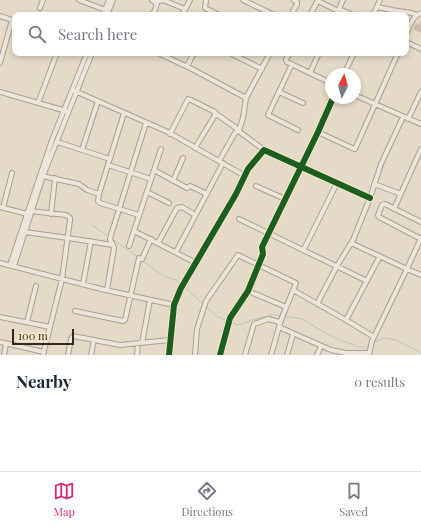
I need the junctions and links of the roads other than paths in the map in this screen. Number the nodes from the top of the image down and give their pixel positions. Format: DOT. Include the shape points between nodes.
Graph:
graph roads {
  1 [pos="43,0"];
  2 [pos="79,0"];
  3 [pos="109,0"];
  4 [pos="113,0"];
  5 [pos="190,0"];
  6 [pos="206,0"];
  7 [pos="243,0"];
  8 [pos="294,0"];
  9 [pos="343,0"];
  10 [pos="380,0"];
  11 [pos="154,1"];
  12 [pos="377,7"];
  13 [pos="40,8"];
  14 [pos="185,9"];
  15 [pos="338,11"];
  16 [pos="107,12"];
  17 [pos="154,12"];
  18 [pos="184,12"];
  19 [pos="211,12"];
  20 [pos="268,12"];
  21 [pos="293,12"];
  22 [pos="312,12"];
  23 [pos="374,12"];
  24 [pos="405,12"];
  25 [pos="409,13"];
  26 [pos="421,13"];
  27 [pos="416,15"];
  28 [pos="0,16"];
  29 [pos="12,20"];
  30 [pos="12,27"];
  31 [pos="409,28"];
  32 [pos="409,43"];
  33 [pos="421,49"];
  34 [pos="56,56"];
  35 [pos="86,56"];
  36 [pos="91,56"];
  37 [pos="168,56"];
  38 [pos="192,56"];
  39 [pos="236,56"];
  40 [pos="268,56"];
  41 [pos="288,56"];
  42 [pos="318,56"];
  43 [pos="353,56"];
  44 [pos="397,56"];
  45 [pos="0,63"];
  46 [pos="292,64"];
  47 [pos="187,66"];
  48 [pos="347,68"];
  49 [pos="262,69"];
  50 [pos="310,73"];
  51 [pos="325,80"];
  52 [pos="74,91"];
  53 [pos="0,92"];
  54 [pos="279,92"];
  55 [pos="421,92"];
  56 [pos="246,98"];
  57 [pos="361,98"];
  58 [pos="98,101"];
  59 [pos="38,103"];
  60 [pos="303,103"];
  61 [pos="330,104"];
  62 [pos="375,104"];
  63 [pos="66,111"];
  64 [pos="124,113"];
  65 [pos="215,113"];
  66 [pos="405,118"];
  67 [pos="146,123"];
  68 [pos="421,124"];
  69 [pos="239,130"];
  70 [pos="298,130"];
  71 [pos="318,132"];
  72 [pos="170,134"];
  73 [pos="57,142"];
  74 [pos="195,148"];
  75 [pos="160,149"];
  76 [pos="421,149"];
  77 [pos="82,150"];
  78 [pos="264,150"];
  79 [pos="183,158"];
  80 [pos="110,159"];
  81 [pos="221,162"];
  82 [pos="108,165"];
  83 [pos="301,167"];
  84 [pos="154,170"];
  85 [pos="12,173"];
  86 [pos="130,173"];
  87 [pos="42,176"];
  88 [pos="245,176"];
  89 [pos="55,178"];
  90 [pos="151,179"];
  91 [pos="173,181"];
  92 [pos="337,183"];
  93 [pos="374,184"];
  94 [pos="256,186"];
  95 [pos="147,192"];
  96 [pos="99,194"];
  97 [pos="207,194"];
  98 [pos="401,194"];
  99 [pos="370,198"];
  100 [pos="285,199"];
  101 [pos="169,204"];
  102 [pos="2,207"];
  103 [pos="119,209"];
  104 [pos="394,209"];
  105 [pos="29,212"];
  106 [pos="51,214"];
  107 [pos="139,215"];
  108 [pos="195,215"];
  109 [pos="239,219"];
  110 [pos="421,222"];
  111 [pos="134,231"];
  112 [pos="25,232"];
  113 [pos="269,233"];
  114 [pos="68,238"];
  115 [pos="421,238"];
  116 [pos="150,239"];
  117 [pos="91,241"];
  118 [pos="158,243"];
  119 [pos="351,243"];
  120 [pos="114,245"];
  121 [pos="129,246"];
  122 [pos="304,249"];
  123 [pos="416,249"];
  124 [pos="176,252"];
  125 [pos="421,252"];
  126 [pos="380,256"];
  127 [pos="0,263"];
  128 [pos="196,263"];
  129 [pos="259,265"];
  130 [pos="12,266"];
  131 [pos="337,266"];
  132 [pos="407,269"];
  133 [pos="421,275"];
  134 [pos="62,279"];
  135 [pos="367,281"];
  136 [pos="83,284"];
  137 [pos="36,286"];
  138 [pos="107,290"];
  139 [pos="248,290"];
  140 [pos="293,290"];
  141 [pos="131,296"];
  142 [pos="150,300"];
  143 [pos="317,304"];
  144 [pos="174,306"];
  145 [pos="286,307"];
  146 [pos="74,311"];
  147 [pos="0,317"];
  148 [pos="346,320"];
  149 [pos="281,321"];
  150 [pos="27,322"];
  151 [pos="50,327"];
  152 [pos="279,327"];
  153 [pos="293,334"];
  154 [pos="373,339"];
  155 [pos="94,340"];
  156 [pos="170,340"];
  157 [pos="0,342"];
  158 [pos="140,343"];
  159 [pos="6,344"];
  160 [pos="321,346"];
  161 [pos="43,353"];
  162 [pos="346,354"];
  163 [pos="369,354"];
  164 [pos="4,355"];
  165 [pos="68,355"];
  166 [pos="92,355"];
  167 [pos="138,355"];
  168 [pos="169,355"];
  169 [pos="195,355"];
  170 [pos="220,355"];
  171 [pos="245,355"];
  172 [pos="271,355"];
  173 [pos="287,355"];
  174 [pos="317,355"];
  1 -- 13 [label="street"];
  2 -- 16 [label="street"];
  3 -- 16 [label="street"];
  4 -- 16 [label="street"];
  5 -- 14 [label="street"];
  6 -- 19 [label="street" via="205,8"];
  7 -- 20 [label="street"];
  8 -- 21 [label="street" via="297,4"];
  9 -- 15 [label="street"];
  10 -- 12 [label="street"];
  11 -- 14 [label="street" via="163,0"];
  11 -- 17 [label="street" via="157,4"];
  12 -- 23 [label="street"];
  12 -- 24 [label="street"];
  14 -- 18 [label="street"];
  15 -- 22 [label="street" via="317,2"];
  25 -- 27 [label="street"];
  26 -- 27 [label="street"];
  27 -- 31 [label="street"];
  28 -- 29 [label="street"];
  30 -- 45 [label="street"];
  32 -- 33 [label="street"];
  34 -- 59 [label="street"];
  35 -- 52 [label="street"];
  36 -- 52 [label="street"];
  37 -- 47 [label="street"];
  38 -- 47 [label="street"];
  39 -- 49 [label="street"];
  40 -- 49 [label="street"];
  41 -- 46 [label="street" via="286,61"];
  42 -- 50 [label="street"];
  43 -- 48 [label="street"];
  44 -- 62 [label="street"];
  46 -- 50 [label="street"];
  46 -- 54 [label="street"];
  47 -- 56 [label="street"];
  49 -- 56 [label="street"];
  50 -- 51 [label="street"];
  52 -- 58 [label="street"];
  52 -- 63 [label="street"];
  53 -- 59 [label="street"];
  54 -- 60 [label="street"];
  54 -- 70 [label="street" via="268,115"];
  55 -- 66 [label="street"];
  56 -- 69 [label="street"];
  57 -- 62 [label="street"];
  58 -- 64 [label="street"];
  58 -- 77 [label="street"];
  59 -- 63 [label="street"];
  61 -- 71 [label="street"];
  62 -- 66 [label="street"];
  62 -- 71 [label="street" via="355,149"];
  63 -- 73 [label="street"];
  63 -- 87 [label="street"];
  64 -- 67 [label="street"];
  64 -- 80 [label="street"];
  65 -- 69 [label="street"];
  65 -- 72 [label="street" via="188,99"];
  65 -- 74 [label="street"];
  66 -- 68 [label="street"];
  66 -- 93 [label="street" via="381,164"];
  67 -- 72 [label="street"];
  67 -- 86 [label="street"];
  69 -- 78 [label="street"];
  69 -- 81 [label="street" via="235,133"];
  71 -- 83 [label="street"];
  72 -- 74 [label="street"];
  73 -- 77 [label="street"];
  73 -- 87 [label="street"];
  74 -- 81 [label="street"];
  75 -- 84 [label="street"];
  76 -- 98 [label="street"];
  77 -- 80 [label="street"];
  78 -- 83 [label="street"];
  78 -- 88 [label="street"];
  79 -- 91 [label="street"];
  80 -- 82 [label="street"];
  81 -- 88 [label="street"];
  81 -- 97 [label="street"];
  82 -- 86 [label="street"];
  82 -- 96 [label="street"];
  83 -- 92 [label="street"];
  83 -- 100 [label="street"];
  84 -- 90 [label="street"];
  84 -- 91 [label="street"];
  85 -- 102 [label="street"];
  86 -- 90 [label="street"];
  86 -- 103 [label="street"];
  87 -- 89 [label="street"];
  87 -- 105 [label="street"];
  88 -- 128 [label="street"];
  89 -- 96 [label="street" via="79,184"];
  89 -- 106 [label="street"];
  90 -- 95 [label="street"];
  91 -- 97 [label="street"];
  92 -- 99 [label="street"];
  92 -- 122 [label="street"];
  93 -- 98 [label="street"];
  93 -- 99 [label="street"];
  94 -- 100 [label="street"];
  95 -- 101 [label="street"];
  95 -- 107 [label="street"];
  96 -- 103 [label="street" via="98,202"];
  97 -- 108 [label="street"];
  98 -- 104 [label="street"];
  99 -- 119 [label="street"];
  100 -- 113 [label="street"];
  102 -- 105 [label="street"];
  103 -- 107 [label="street"];
  103 -- 120 [label="street" via="110,240"];
  104 -- 110 [label="street"];
  104 -- 115 [label="street" via="383,204 378,216"];
  105 -- 106 [label="street"];
  105 -- 112 [label="street"];
  105 -- 130 [label="street"];
  106 -- 114 [label="street" via="70,218"];
  107 -- 111 [label="street"];
  108 -- 118 [label="street" via="182,207 177,208"];
  108 -- 124 [label="street"];
  109 -- 113 [label="street"];
  111 -- 116 [label="street"];
  111 -- 121 [label="street"];
  112 -- 114 [label="street"];
  112 -- 130 [label="street"];
  113 -- 122 [label="street"];
  113 -- 129 [label="street" via="262,246 263,254"];
  114 -- 117 [label="street"];
  114 -- 134 [label="street"];
  115 -- 123 [label="street"];
  116 -- 118 [label="street"];
  116 -- 141 [label="street" via="140,259"];
  117 -- 120 [label="street"];
  117 -- 136 [label="street"];
  118 -- 124 [label="street"];
  119 -- 126 [label="street"];
  119 -- 131 [label="street"];
  120 -- 138 [label="street"];
  122 -- 131 [label="street"];
  123 -- 125 [label="street"];
  123 -- 132 [label="street"];
  124 -- 128 [label="street"];
  126 -- 132 [label="street"];
  126 -- 135 [label="street"];
  127 -- 130 [label="street"];
  128 -- 144 [label="street"];
  129 -- 139 [label="street"];
  129 -- 140 [label="street" via="296,283"];
  129 -- 169 [label="street" via="238,256 206,301 197,330"];
  130 -- 134 [label="street"];
  131 -- 135 [label="street"];
  131 -- 143 [label="street"];
  132 -- 133 [label="street"];
  132 -- 154 [label="street"];
  134 -- 136 [label="street"];
  134 -- 151 [label="street"];
  135 -- 148 [label="street"];
  136 -- 138 [label="street"];
  137 -- 150 [label="street"];
  138 -- 141 [label="street"];
  139 -- 145 [label="street"];
  139 -- 170 [label="street" via="230,318"];
  140 -- 143 [label="street"];
  140 -- 145 [label="street"];
  141 -- 142 [label="street"];
  141 -- 146 [label="street" via="124,321"];
  142 -- 144 [label="street"];
  142 -- 158 [label="street"];
  143 -- 148 [label="street"];
  144 -- 156 [label="street"];
  145 -- 149 [label="street"];
  147 -- 150 [label="street"];
  148 -- 154 [label="street"];
  149 -- 152 [label="street"];
  149 -- 171 [label="street" via="268,319 254,324"];
  150 -- 151 [label="street"];
  151 -- 161 [label="street"];
  152 -- 153 [label="street"];
  152 -- 172 [label="street"];
  153 -- 160 [label="street"];
  153 -- 173 [label="street"];
  154 -- 163 [label="street"];
  155 -- 158 [label="street" via="120,345"];
  155 -- 165 [label="street" via="73,336"];
  155 -- 166 [label="street"];
  156 -- 158 [label="street"];
  156 -- 168 [label="street"];
  157 -- 159 [label="street"];
  158 -- 167 [label="street"];
  159 -- 161 [label="street"];
  159 -- 164 [label="street"];
  160 -- 162 [label="street"];
  160 -- 174 [label="street"];
  162 -- 163 [label="street"];
}
